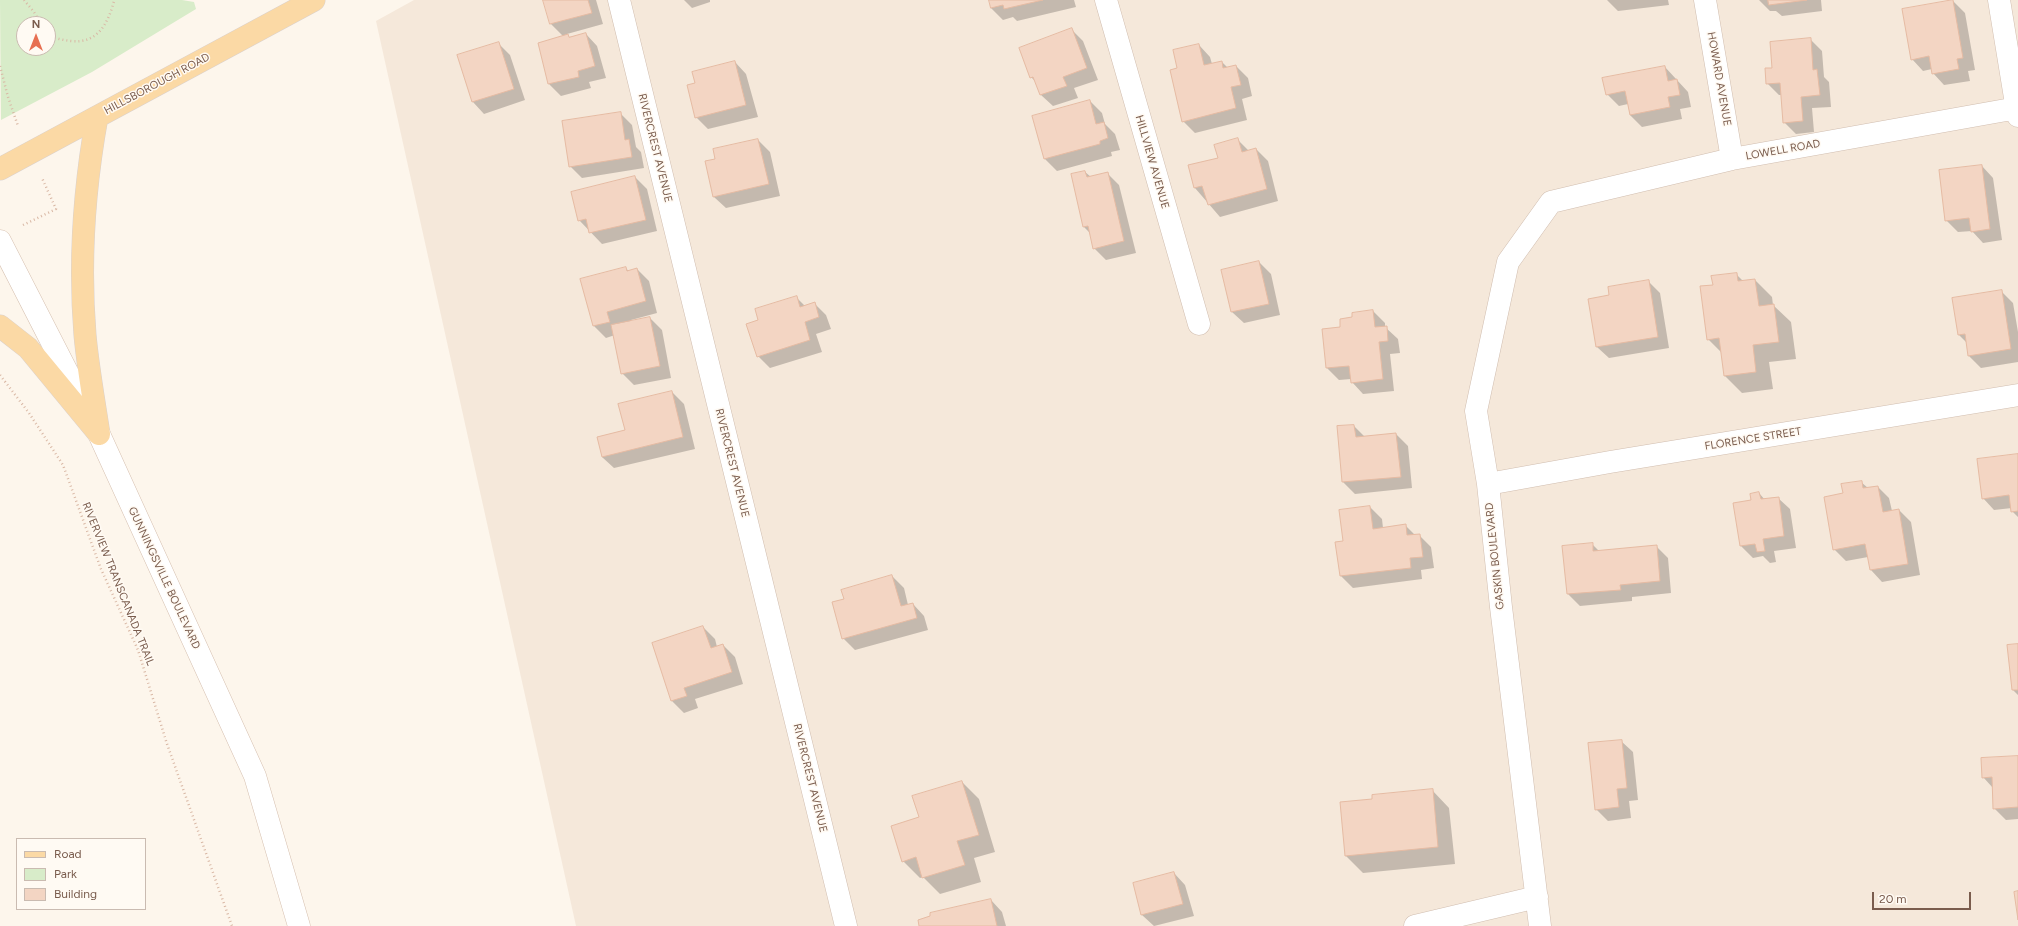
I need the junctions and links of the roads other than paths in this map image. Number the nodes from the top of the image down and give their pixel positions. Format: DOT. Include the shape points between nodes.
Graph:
graph roads {
  1 [pos="314,0"];
  2 [pos="619,0"];
  3 [pos="1106,0"];
  4 [pos="1705,0"];
  5 [pos="1999,0"];
  6 [pos="2017,112"];
  7 [pos="98,117"];
  8 [pos="1732,159"];
  9 [pos="0,169"];
  10 [pos="1551,202"];
  11 [pos="0,242"];
  12 [pos="1199,324"];
  13 [pos="0,326"];
  14 [pos="2018,395"];
  15 [pos="99,434"];
  16 [pos="1488,484"];
  17 [pos="1537,897"];
  18 [pos="299,926"];
  19 [pos="846,926"];
  20 [pos="1415,926"];
  21 [pos="1540,926"];
  1 -- 7 [label="main road, HILLSBOROUGH ROAD"];
  2 -- 19 [label="street, RIVERCREST AVENUE"];
  3 -- 12 [label="street, HILLVIEW AVENUE"];
  4 -- 8 [label="street, HOWARD AVENUE"];
  5 -- 6 [label="street"];
  6 -- 8 [label="street, LOWELL ROAD"];
  7 -- 9 [label="main road, HILLSBOROUGH ROAD"];
  7 -- 15 [label="main road" via="86,189 82,272 85,335"];
  8 -- 10 [label="street, LOWELL ROAD"];
  10 -- 16 [label="street, GASKIN BOULEVARD" via="1508,262 1476,411"];
  11 -- 15 [label="street, GUNNINGSVILLE BOULEVARD"];
  13 -- 15 [label="main road" via="28,348"];
  14 -- 16 [label="street, FLORENCE STREET"];
  15 -- 18 [label="street, GUNNINGSVILLE BOULEVARD" via="255,776"];
  16 -- 17 [label="street, GASKIN BOULEVARD"];
  17 -- 20 [label="street"];
  17 -- 21 [label="street, GASKIN BOULEVARD"];
}
